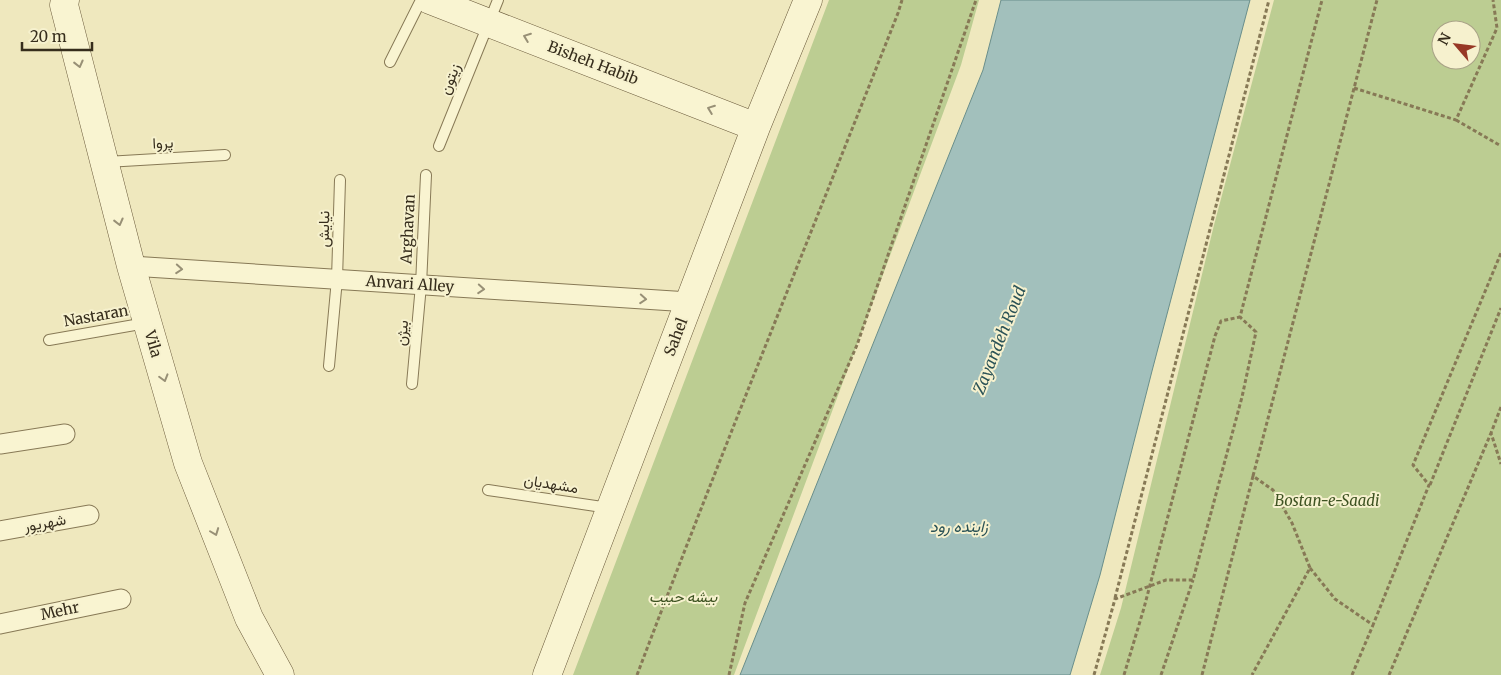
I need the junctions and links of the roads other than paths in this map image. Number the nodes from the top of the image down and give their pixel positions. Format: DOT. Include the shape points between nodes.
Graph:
graph roads {
  1 [pos="65,0"];
  2 [pos="421,0"];
  3 [pos="430,0"];
  4 [pos="808,0"];
  5 [pos="493,11"];
  6 [pos="390,62"];
  7 [pos="756,127"];
  8 [pos="439,146"];
  9 [pos="224,155"];
  10 [pos="104,162"];
  11 [pos="426,175"];
  12 [pos="340,180"];
  13 [pos="130,266"];
  14 [pos="337,280"];
  15 [pos="420,285"];
  16 [pos="689,302"];
  17 [pos="147,322"];
  18 [pos="49,340"];
  19 [pos="329,366"];
  20 [pos="412,384"];
  21 [pos="65,434"];
  22 [pos="0,444"];
  23 [pos="488,490"];
  24 [pos="610,508"];
  25 [pos="89,515"];
  26 [pos="0,531"];
  27 [pos="120,599"];
  28 [pos="0,624"];
  29 [pos="280,675"];
  30 [pos="547,675"];
  1 -- 10 [label="street, Vila, one-way"];
  2 -- 6 [label="lane"];
  3 -- 5 [label="street, Bisheh Habib"];
  4 -- 7 [label="street, Sahel"];
  7 -- 5 [label="street, Bisheh Habib, one-way"];
  5 -- 8 [label="lane, زیتون"];
  7 -- 16 [label="street, Sahel"];
  9 -- 10 [label="lane, پروا"];
  10 -- 13 [label="street, Vila, one-way"];
  11 -- 15 [label="lane, Arghavan"];
  12 -- 14 [label="lane, نیایش"];
  13 -- 14 [label="street, Anvari Alley, one-way"];
  13 -- 17 [label="street, Vila"];
  14 -- 15 [label="street, Anvari Alley"];
  14 -- 19 [label="lane, نیایش"];
  15 -- 16 [label="street, Anvari Alley, one-way"];
  15 -- 20 [label="lane, بیژن"];
  16 -- 24 [label="street, Sahel"];
  17 -- 18 [label="lane, Nastaran"];
  17 -- 29 [label="street, Vila, one-way" via="188,463 249,618"];
  21 -- 22 [label="street"];
  23 -- 24 [label="lane, مشهدیان"];
  24 -- 30 [label="street, Sahel"];
  25 -- 26 [label="street, شهریور"];
  27 -- 28 [label="street, Mehr"];
}
